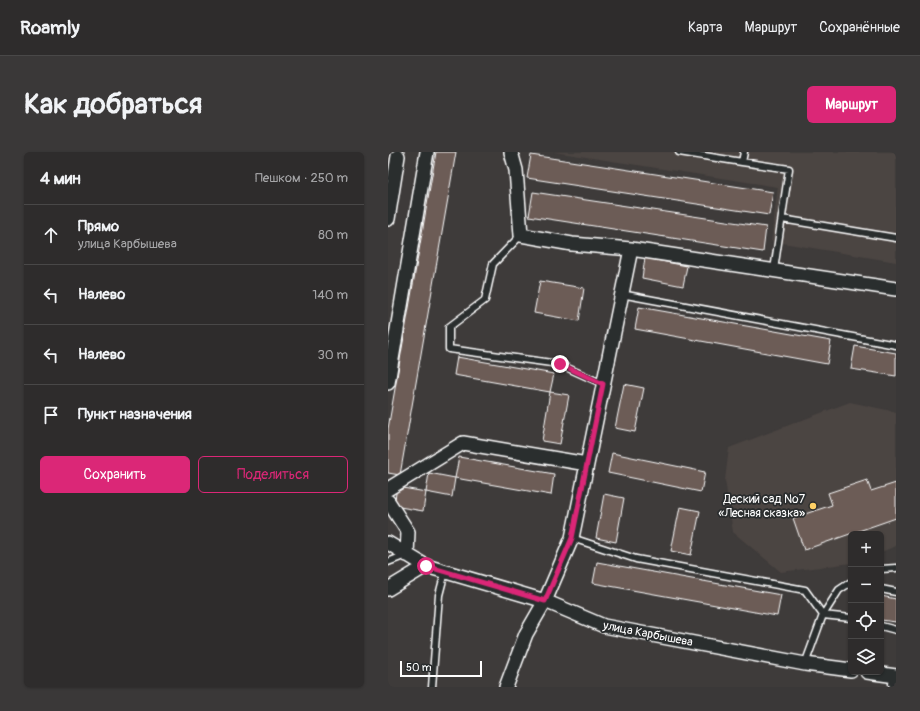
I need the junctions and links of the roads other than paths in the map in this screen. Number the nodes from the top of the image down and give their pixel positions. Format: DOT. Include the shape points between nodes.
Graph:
graph roads {
  1 [pos="426,152"];
  2 [pos="679,152"];
  3 [pos="744,152"];
  4 [pos="512,153"];
  5 [pos="395,155"];
  6 [pos="742,162"];
  7 [pos="388,219"];
  8 [pos="782,219"];
  9 [pos="521,234"];
  10 [pos="896,238"];
  11 [pos="631,248"];
  12 [pos="774,270"];
  13 [pos="896,289"];
  14 [pos="621,294"];
  15 [pos="896,345"];
  16 [pos="388,383"];
  17 [pos="603,384"];
  18 [pos="587,464"];
  19 [pos="388,489"];
  20 [pos="388,501"];
  21 [pos="572,538"];
  22 [pos="388,543"];
  23 [pos="407,555"];
  24 [pos="388,562"];
  25 [pos="426,566"];
  26 [pos="896,568"];
  27 [pos="884,569"];
  28 [pos="445,572"];
  29 [pos="848,584"];
  30 [pos="388,589"];
  31 [pos="884,590"];
  32 [pos="896,592"];
  33 [pos="545,601"];
  34 [pos="823,615"];
  35 [pos="848,618"];
  36 [pos="884,627"];
  37 [pos="896,630"];
  38 [pos="805,664"];
  39 [pos="848,670"];
  40 [pos="877,675"];
  41 [pos="894,680"];
  42 [pos="432,687"];
  43 [pos="506,687"];
  1 -- 16 [label="street"];
  2 -- 6 [label="lane"];
  3 -- 6 [label="lane"];
  4 -- 9 [label="street" via="516,170"];
  5 -- 7 [label="street"];
  6 -- 8 [label="lane" via="790,169"];
  8 -- 10 [label="lane"];
  8 -- 12 [label="lane"];
  9 -- 11 [label="street" via="572,244"];
  9 -- 17 [label="lane" via="493,264 485,300 450,327 449,349 560,364"];
  11 -- 12 [label="street"];
  11 -- 14 [label="street"];
  12 -- 13 [label="street"];
  14 -- 15 [label="lane"];
  14 -- 17 [label="street"];
  17 -- 18 [label="street"];
  18 -- 19 [label="street" via="463,443"];
  18 -- 21 [label="street"];
  20 -- 23 [label="street" via="408,532"];
  21 -- 33 [label="street"];
  21 -- 34 [label="lane" via="636,559 805,590"];
  22 -- 23 [label="street, улица Карбышева"];
  23 -- 24 [label="lane"];
  23 -- 25 [label="street, улица Карбышева"];
  25 -- 28 [label="street, улица Карбышева"];
  25 -- 30 [label="street"];
  26 -- 27 [label="lane"];
  28 -- 33 [label="street, улица Карбышева"];
  28 -- 42 [label="lane" via="439,595"];
  29 -- 34 [label="lane" via="839,590"];
  31 -- 32 [label="lane"];
  33 -- 38 [label="street, улица Карбышева" via="604,626"];
  33 -- 43 [label="street" via="526,634"];
  34 -- 35 [label="lane"];
  34 -- 38 [label="lane"];
  36 -- 37 [label="lane"];
  38 -- 39 [label="street, улица Карбышева"];
  40 -- 41 [label="street"];
}
